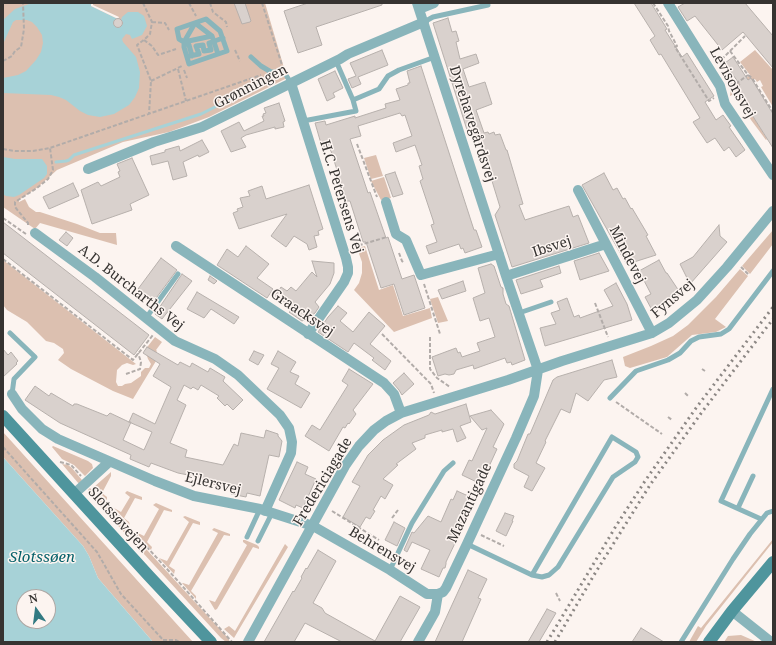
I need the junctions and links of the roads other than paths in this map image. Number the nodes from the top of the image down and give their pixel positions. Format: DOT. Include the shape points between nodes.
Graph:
graph roads {
  1 [pos="434,3"];
  2 [pos="668,3"];
  3 [pos="488,5"];
  4 [pos="418,6"];
  5 [pos="424,22"];
  6 [pos="196,23"];
  7 [pos="213,38"];
  8 [pos="223,38"];
  9 [pos="184,42"];
  10 [pos="218,54"];
  11 [pos="191,56"];
  12 [pos="251,57"];
  13 [pos="435,57"];
  14 [pos="336,61"];
  15 [pos="291,83"];
  16 [pos="353,100"];
  17 [pos="303,121"];
  18 [pos="88,169"];
  19 [pos="773,175"];
  20 [pos="578,190"];
  21 [pos="386,202"];
  22 [pos="773,212"];
  23 [pos="35,233"];
  24 [pos="606,244"];
  25 [pos="176,246"];
  26 [pos="499,254"];
  27 [pos="773,271"];
  28 [pos="178,274"];
  29 [pos="506,276"];
  30 [pos="551,302"];
  31 [pos="519,313"];
  32 [pos="146,318"];
  33 [pos="10,333"];
  34 [pos="652,333"];
  35 [pos="308,334"];
  36 [pos="538,370"];
  37 [pos="773,389"];
  38 [pos="12,394"];
  39 [pos="610,398"];
  40 [pos="401,413"];
  41 [pos="3,416"];
  42 [pos="109,462"];
  43 [pos="453,463"];
  44 [pos="753,476"];
  45 [pos="74,494"];
  46 [pos="738,508"];
  47 [pos="266,511"];
  48 [pos="773,511"];
  49 [pos="762,519"];
  50 [pos="313,526"];
  51 [pos="247,537"];
  52 [pos="258,541"];
  53 [pos="467,544"];
  54 [pos="773,562"];
  55 [pos="390,570"];
  56 [pos="532,575"];
  57 [pos="438,594"];
  58 [pos="732,611"];
  59 [pos="212,642"];
  60 [pos="248,642"];
  61 [pos="418,642"];
  62 [pos="681,642"];
  63 [pos="709,642"];
  64 [pos="770,642"];
  1 -- 4 [label="street"];
  2 -- 19 [label="street, Levisonsvej" via="707,66 725,104"];
  3 -- 5 [label="lane" via="433,17"];
  4 -- 5 [label="street, Dyrehavegårdsvej"];
  5 -- 13 [label="street, Dyrehavegårdsvej"];
  5 -- 14 [label="street, Grønningen"];
  6 -- 7 [label="lane"];
  6 -- 8 [label="lane" via="206,19 220,31"];
  6 -- 9 [label="lane"];
  6 -- 9 [label="lane" via="176,29 179,38"];
  7 -- 8 [label="lane"];
  7 -- 9 [label="lane"];
  7 -- 10 [label="lane"];
  7 -- 11 [label="lane" via="209,43 211,50 204,51 203,45 196,46 198,54"];
  8 -- 10 [label="lane" via="227,51"];
  9 -- 11 [label="lane" via="189,45"];
  10 -- 11 [label="lane" via="195,62"];
  12 -- 15 [label="lane" via="271,72 284,72"];
  13 -- 16 [label="lane" via="399,70 388,76 379,89"];
  13 -- 26 [label="street, Dyrehavegårdsvej"];
  14 -- 15 [label="street, Grønningen"];
  14 -- 16 [label="lane"];
  15 -- 17 [label="street, H.C. Petersens Vej"];
  15 -- 18 [label="street, Grønningen" via="202,127 154,142"];
  16 -- 17 [label="lane" via="356,110"];
  17 -- 35 [label="street, H.C. Petersens Vej" via="344,250 348,273"];
  20 -- 24 [label="street, Mindevej"];
  21 -- 26 [label="street" via="396,234 406,240 421,276"];
  22 -- 34 [label="street, Fynsvej" via="696,300"];
  23 -- 32 [label="street, A.D. Burcharths Vej"];
  24 -- 29 [label="street, Ibsvej"];
  24 -- 34 [label="street, Mindevej"];
  25 -- 35 [label="street, Graacksvej"];
  26 -- 29 [label="street, Dyrehavegårdsvej"];
  27 -- 39 [label="lane" via="730,329 721,334 699,338 668,360 636,371"];
  28 -- 32 [label="lane"];
  29 -- 31 [label="street, Dyrehavegårdsvej"];
  30 -- 31 [label="lane"];
  31 -- 36 [label="street, Dyrehavegårdsvej"];
  32 -- 47 [label="street, A.D. Burcharths Vej" via="175,341 215,359 238,375 280,415 289,428 291,453"];
  33 -- 38 [label="lane" via="35,357 14,379"];
  34 -- 36 [label="street, Fynsvej"];
  35 -- 40 [label="street, Graacksvej" via="384,383 394,394"];
  36 -- 40 [label="street, Fredericiagade"];
  36 -- 53 [label="street, Mazantigade" via="534,396"];
  37 -- 46 [label="lane" via="721,501"];
  38 -- 42 [label="street, Ejlersvej" via="22,409 42,429"];
  40 -- 50 [label="street, Fredericiagade" via="386,421 359,446 345,466"];
  41 -- 45 [label="main road, Slotssøvejen"];
  42 -- 45 [label="street"];
  42 -- 47 [label="street, Ejlersvej" via="194,496"];
  43 -- 55 [label="lane" via="444,471 412,523"];
  44 -- 46 [label="lane"];
  45 -- 59 [label="main road, Slotssøvejen"];
  46 -- 49 [label="lane"];
  47 -- 50 [label="street, Ejlersvej"];
  47 -- 51 [label="lane"];
  47 -- 52 [label="lane"];
  48 -- 49 [label="lane"];
  49 -- 62 [label="lane" via="733,559"];
  50 -- 55 [label="street, Behrensvej"];
  50 -- 60 [label="street, Fredericiagade"];
  53 -- 56 [label="lane"];
  53 -- 57 [label="street, Mazantigade" via="446,588"];
  54 -- 58 [label="main road"];
  55 -- 57 [label="street, Behrensvej" via="427,594"];
  56 -- 56 [label="lane" via="612,437 636,452 637,460 613,477 556,570 542,577"];
  57 -- 61 [label="street, Mazantigade" via="435,612"];
  58 -- 63 [label="main road"];
  58 -- 64 [label="street"];
}
